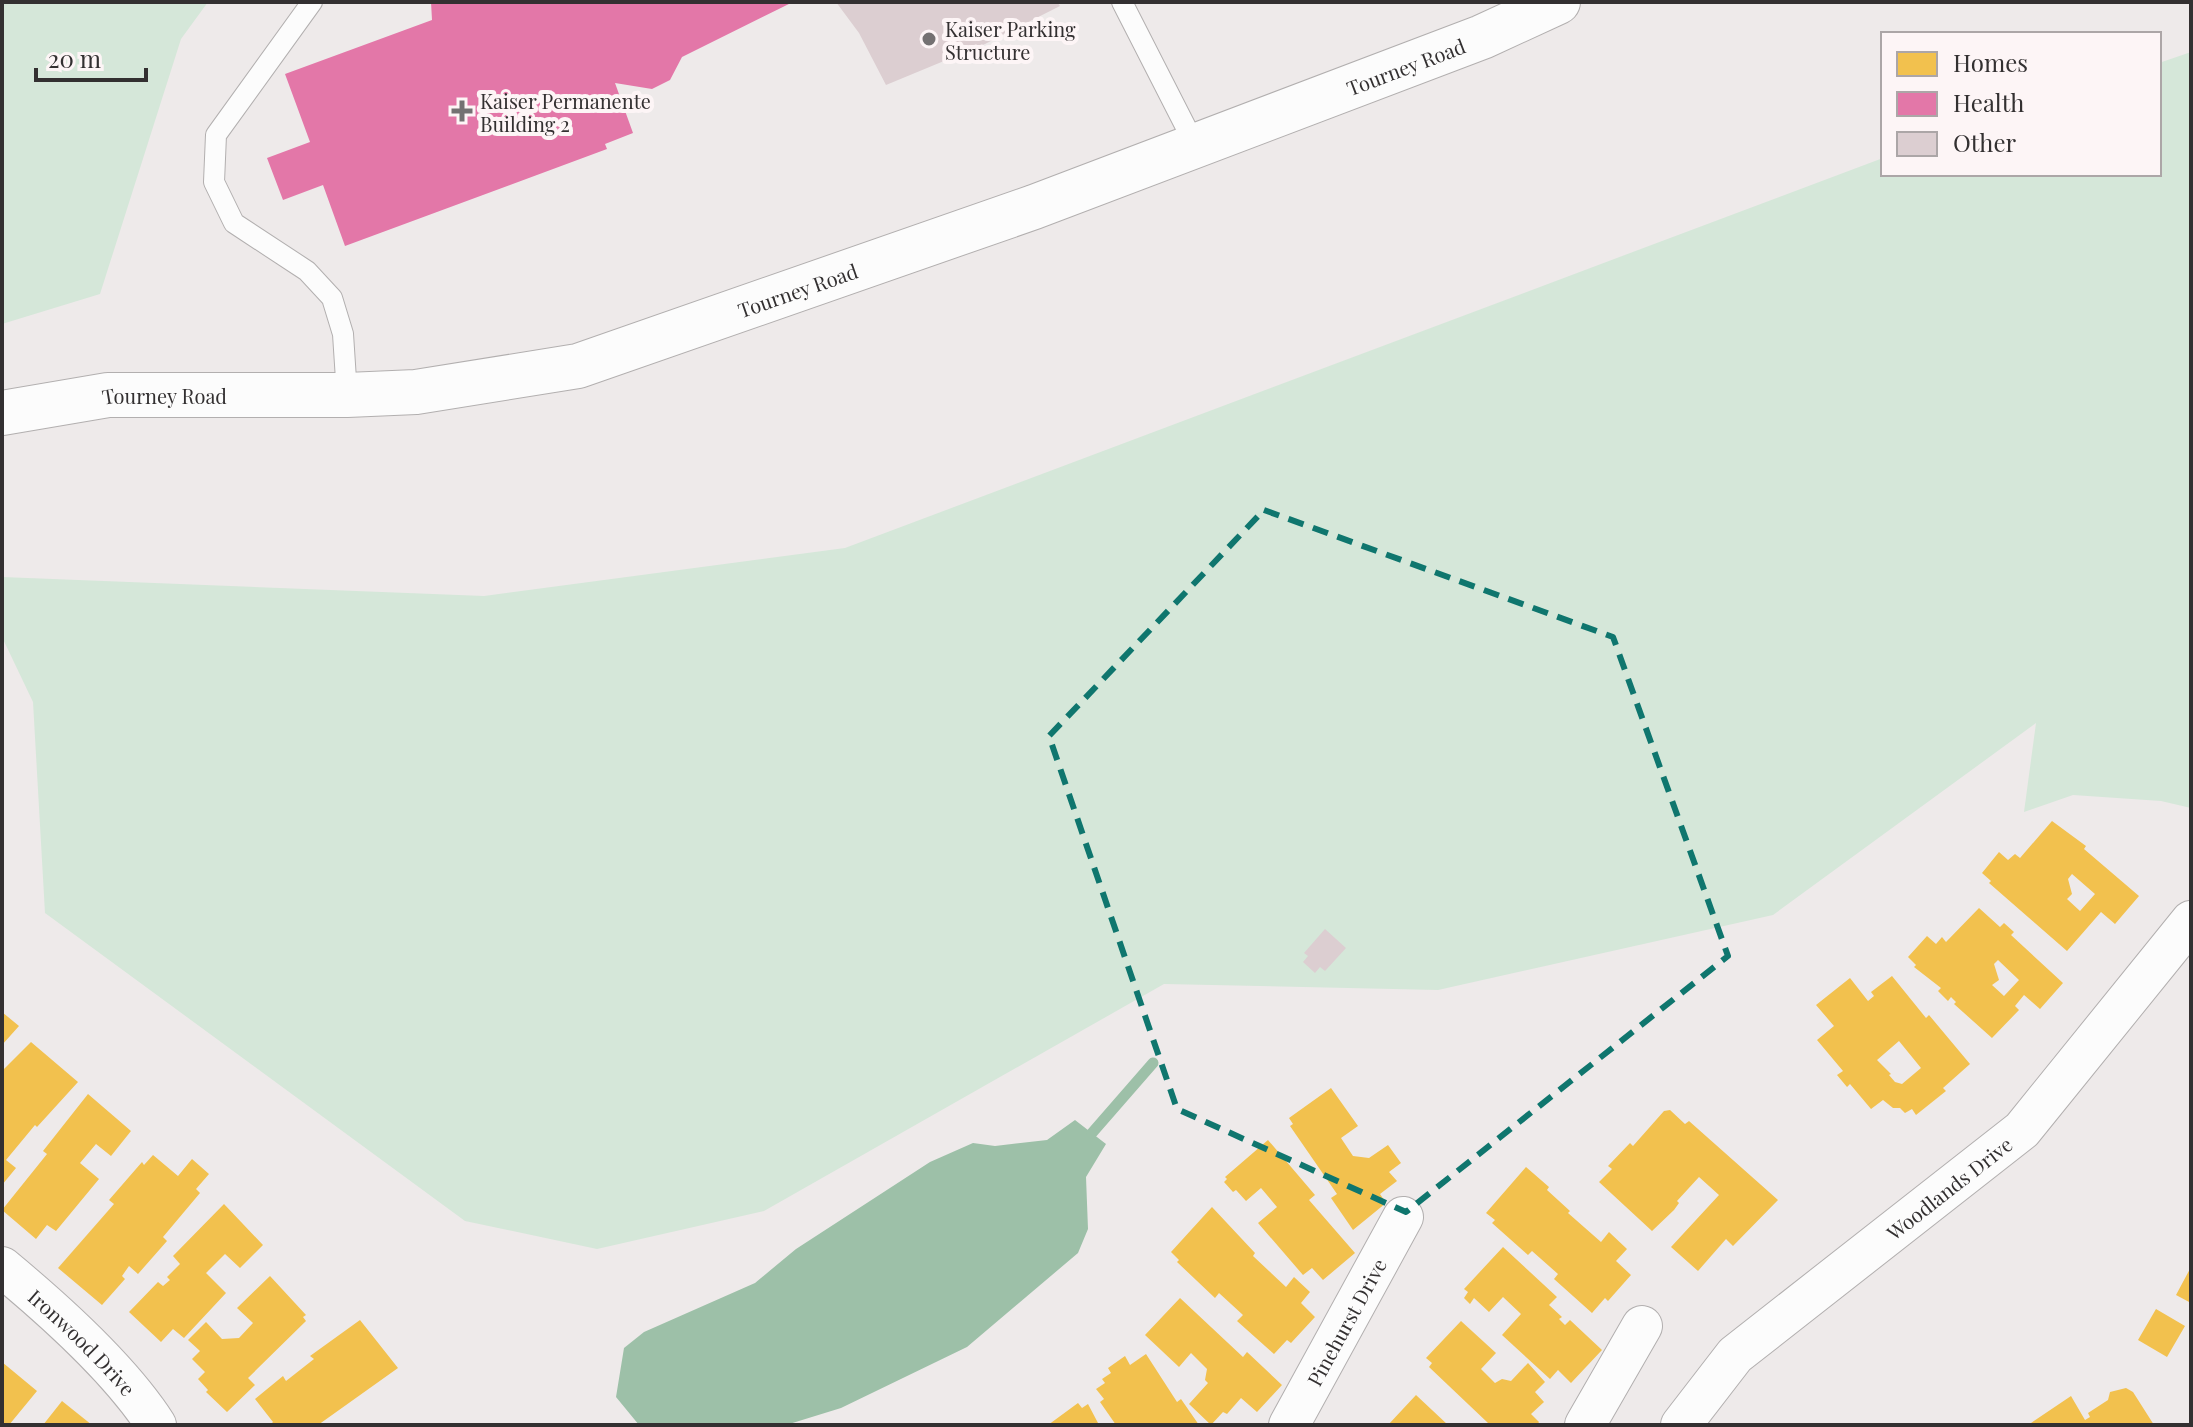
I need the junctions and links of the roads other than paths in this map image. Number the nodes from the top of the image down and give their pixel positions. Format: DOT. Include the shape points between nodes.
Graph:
graph roads {
  1 [pos="312,2"];
  2 [pos="1122,2"];
  3 [pos="1558,2"];
  4 [pos="1195,145"];
  5 [pos="347,395"];
  6 [pos="2,413"];
  7 [pos="2191,921"];
  8 [pos="1403,1217"];
  9 [pos="2,1267"];
  10 [pos="1642,1326"];
  11 [pos="156,1425"];
  12 [pos="1289,1425"];
  13 [pos="1585,1425"];
  14 [pos="1681,1425"];
  1 -- 5 [label="lane" via="216,135 214,182 234,223 307,271 332,298 343,334"];
  2 -- 4 [label="lane"];
  3 -- 4 [label="street, Tourney Road" via="1482,37"];
  4 -- 5 [label="street, Tourney Road" via="1034,207 578,366 416,392"];
  5 -- 6 [label="street, Tourney Road" via="108,395"];
  7 -- 14 [label="street, Woodlands Drive" via="2022,1130 1735,1355"];
  8 -- 12 [label="street, Pinehurst Drive"];
  9 -- 11 [label="street, Ironwood Drive" via="99,1357"];
  10 -- 13 [label="street"];
}
